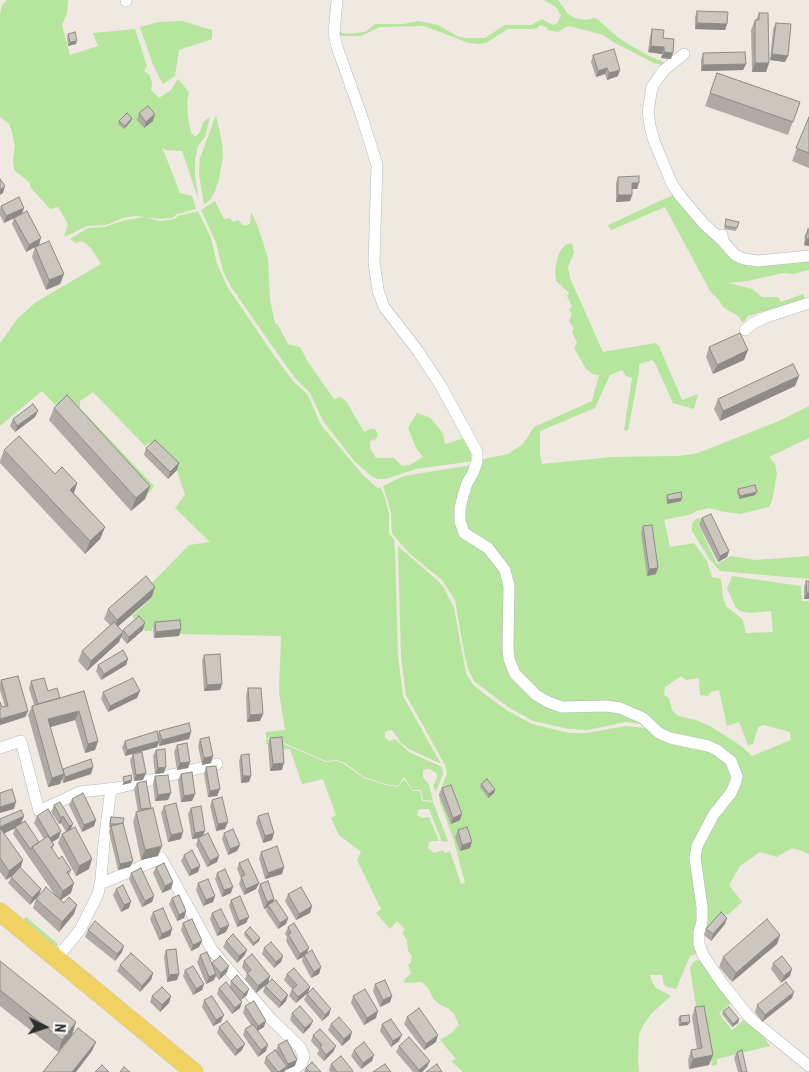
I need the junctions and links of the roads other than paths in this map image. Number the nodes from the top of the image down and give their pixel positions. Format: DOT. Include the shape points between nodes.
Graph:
graph roads {
  1 [pos="337,0"];
  2 [pos="684,54"];
  3 [pos="809,256"];
  4 [pos="809,303"];
  5 [pos="745,330"];
  6 [pos="0,748"];
  7 [pos="217,764"];
  8 [pos="111,788"];
  9 [pos="100,884"];
  10 [pos="0,912"];
  11 [pos="57,958"];
  12 [pos="809,1066"];
  13 [pos="194,1072"];
  14 [pos="291,1072"];
  1 -- 12 [label="street" via="334,34 337,47 377,165 374,262 378,290 384,307 441,386 477,452 478,462 463,496 460,521 464,533 488,548 505,570 509,586 508,654 515,674 525,686 548,702 562,707 620,708 643,718 658,733 708,746 731,761 737,776 735,784 700,838 696,852 702,907 699,944 722,983 750,1018"];
  2 -- 3 [label="street" via="664,70 652,86 648,112 654,141 672,184 704,224 722,236 735,255 758,261"];
  4 -- 5 [label="street" via="766,317"];
  6 -- 8 [label="street" via="21,741 39,811 80,792"];
  7 -- 8 [label="street"];
  8 -- 9 [label="street"];
  9 -- 11 [label="street" via="80,930"];
  9 -- 14 [label="street" via="162,858 212,950 271,1019 300,1047 304,1056 302,1063"];
  10 -- 11 [label="main road"];
  11 -- 13 [label="main road"];
}
